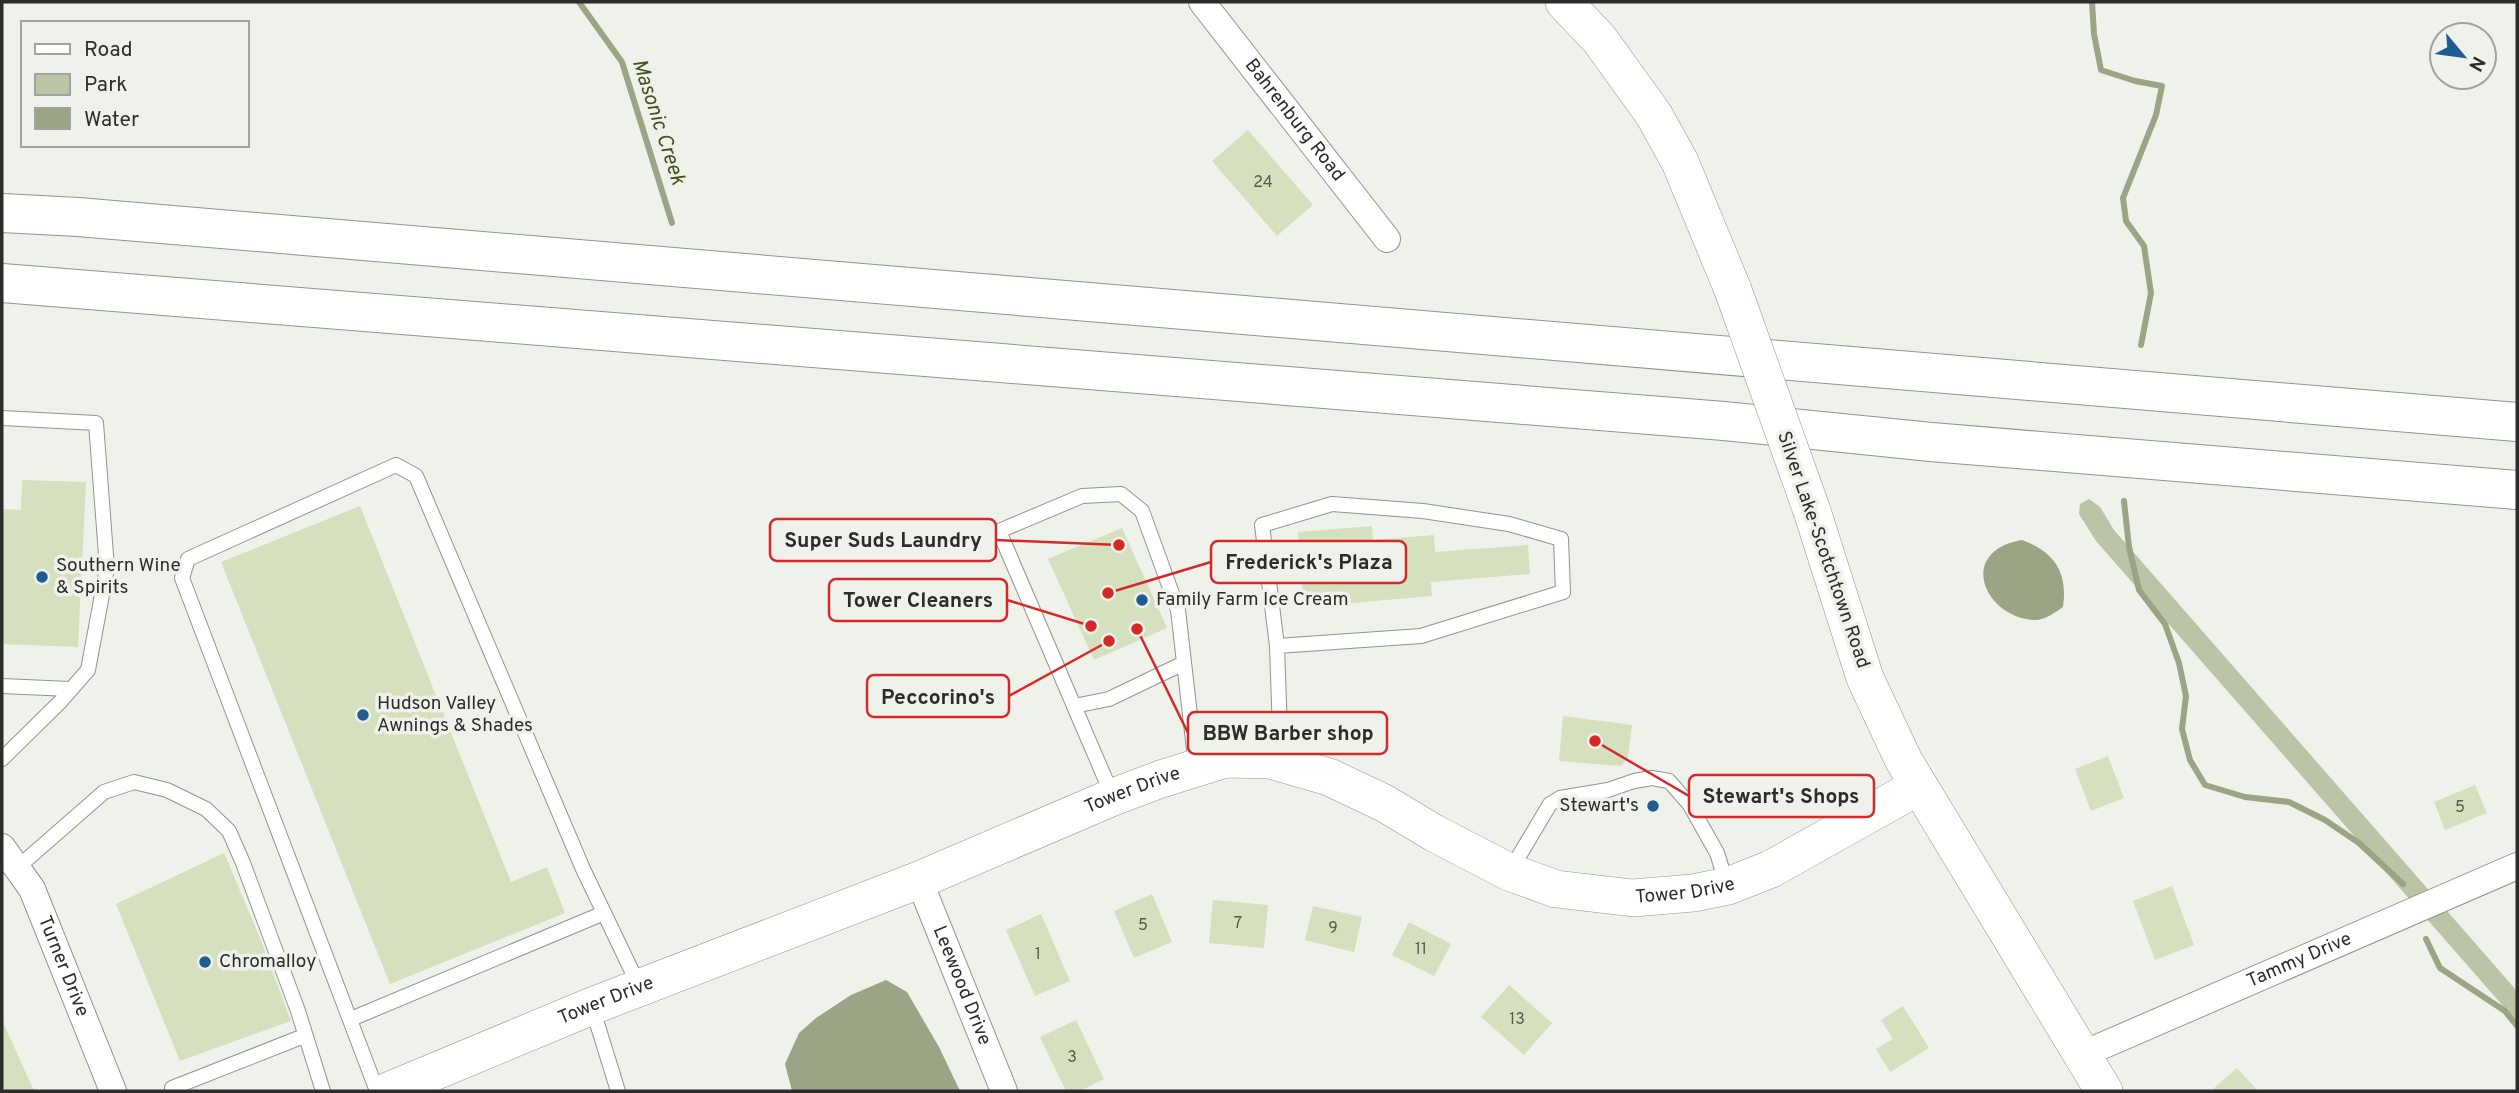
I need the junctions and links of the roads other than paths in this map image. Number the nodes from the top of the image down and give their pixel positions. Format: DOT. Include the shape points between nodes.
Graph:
graph roads {
  1 [pos="1202,2"];
  2 [pos="1564,2"];
  3 [pos="2,213"];
  4 [pos="1387,239"];
  5 [pos="2,283"];
  6 [pos="2,418"];
  7 [pos="2517,422"];
  8 [pos="2517,490"];
  9 [pos="1277,646"];
  10 [pos="1184,663"];
  11 [pos="2,685"];
  12 [pos="70,689"];
  13 [pos="1074,706"];
  14 [pos="2,759"];
  15 [pos="1282,764"];
  16 [pos="1196,768"];
  17 [pos="1919,786"];
  18 [pos="1113,797"];
  19 [pos="9,858"];
  20 [pos="2517,866"];
  21 [pos="1509,872"];
  22 [pos="919,880"];
  23 [pos="1728,886"];
  24 [pos="604,913"];
  25 [pos="640,987"];
  26 [pos="592,1006"];
  27 [pos="351,1019"];
  28 [pos="304,1036"];
  29 [pos="2081,1055"];
  30 [pos="172,1088"];
  31 [pos="113,1091"];
  32 [pos="323,1091"];
  33 [pos="377,1091"];
  34 [pos="387,1091"];
  35 [pos="618,1091"];
  36 [pos="1004,1091"];
  37 [pos="2104,1091"];
  1 -- 4 [label="street, Bahrenburg Road"];
  2 -- 17 [label="street, Silver Lake-Scotchtown Road, bridge" via="1600,40 1654,115 1680,162 1733,290 1866,678"];
  3 -- 7 [label="highway"];
  5 -- 8 [label="highway" via="1711,420"];
  6 -- 12 [label="lane" via="96,423 107,568 88,670"];
  9 -- 9 [label="lane" via="1421,636 1563,592 1561,539 1509,523 1332,504 1262,525"];
  9 -- 15 [label="lane"];
  10 -- 13 [label="lane" via="1109,699"];
  10 -- 13 [label="lane" via="1178,610 1142,511 1121,494 1082,496 999,531"];
  10 -- 16 [label="lane"];
  11 -- 12 [label="lane"];
  12 -- 14 [label="lane"];
  13 -- 18 [label="lane"];
  15 -- 16 [label="street, Tower Drive" via="1226,759"];
  15 -- 21 [label="street, Tower Drive" via="1329,776"];
  16 -- 18 [label="street, Tower Drive"];
  17 -- 23 [label="street, Tower Drive" via="1770,869"];
  17 -- 29 [label="street, Silver Lake-Scotchtown Road"];
  18 -- 22 [label="street, Tower Drive"];
  19 -- 28 [label="lane" via="104,792 134,782 167,790 206,809 229,831"];
  19 -- 31 [label="street, Turner Drive" via="32,889"];
  20 -- 29 [label="street, Tammy Drive"];
  21 -- 23 [label="street, Tower Drive" via="1556,889 1633,898"];
  21 -- 23 [label="lane" via="1550,804 1560,797 1652,778 1669,781 1690,805 1717,853"];
  22 -- 25 [label="street, Tower Drive"];
  22 -- 36 [label="street, Leewood Drive"];
  24 -- 25 [label="lane"];
  24 -- 27 [label="lane"];
  24 -- 27 [label="lane" via="416,476 396,465 188,559 183,578"];
  25 -- 26 [label="street, Tower Drive"];
  26 -- 34 [label="street, Tower Drive"];
  26 -- 35 [label="lane"];
  27 -- 33 [label="lane"];
  28 -- 30 [label="lane"];
  28 -- 32 [label="lane"];
  29 -- 37 [label="street, Silver Lake-Scotchtown Road"];
}
